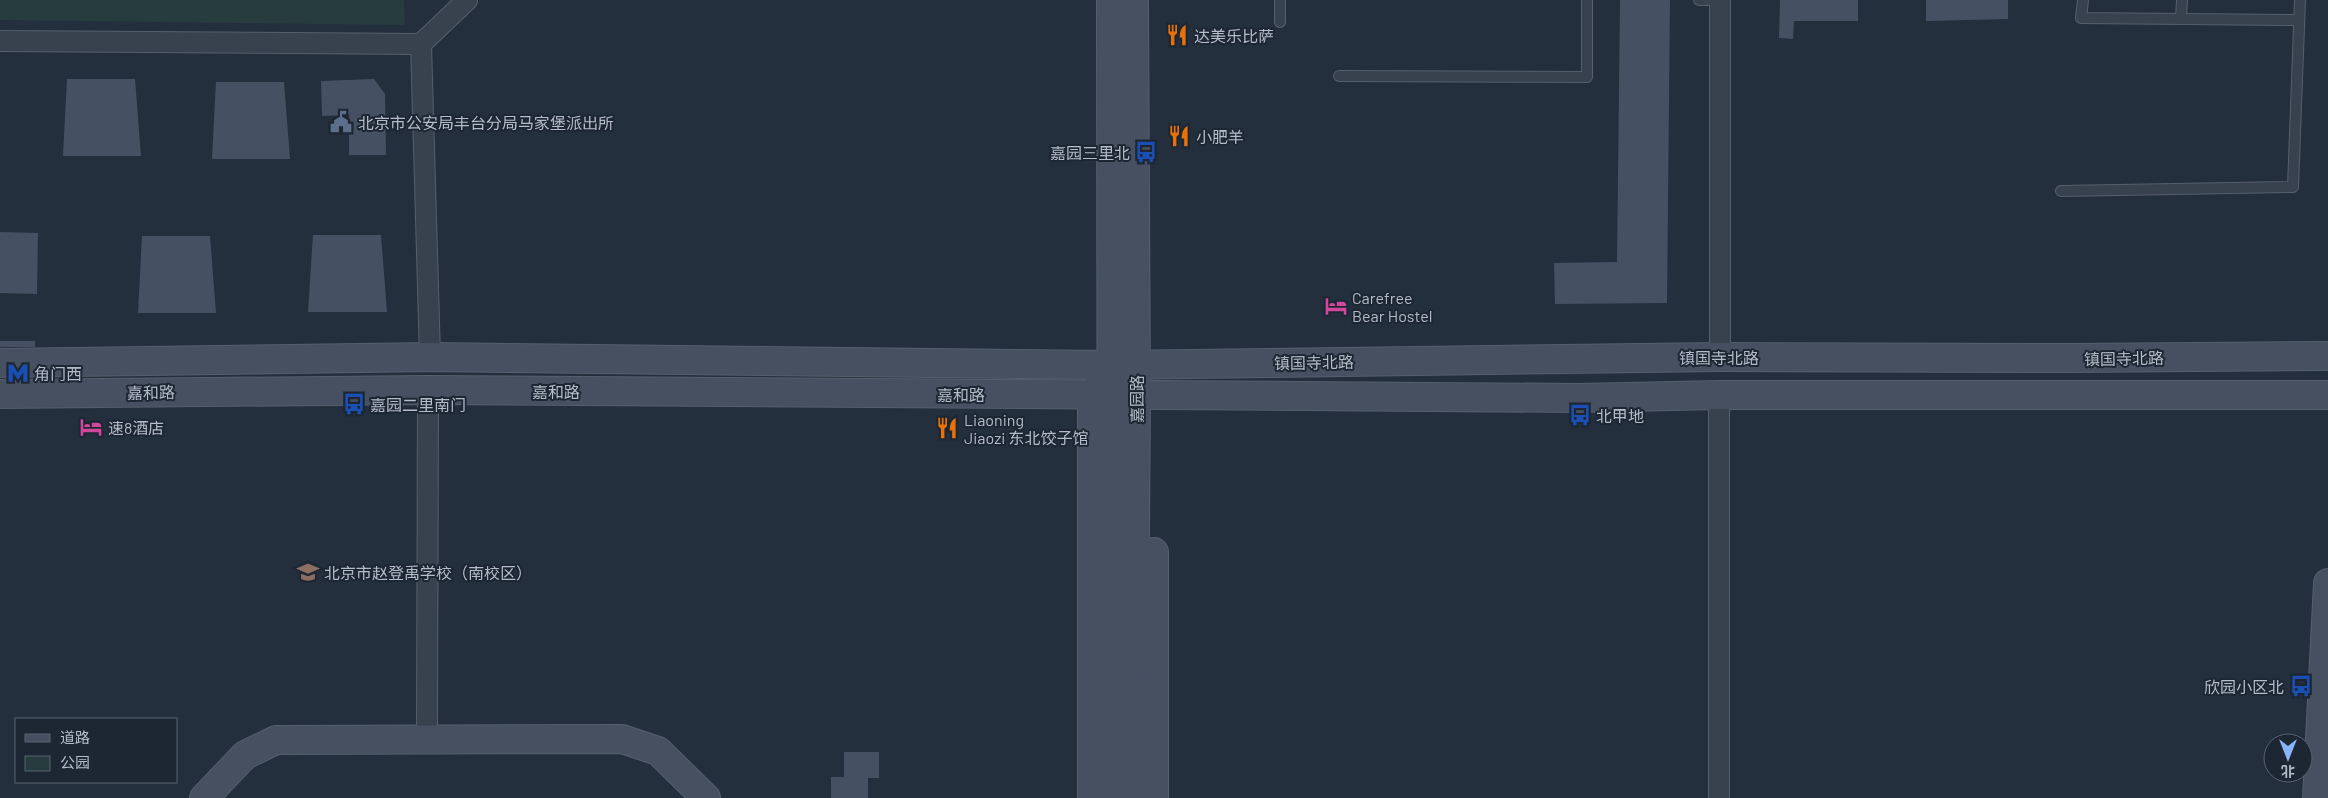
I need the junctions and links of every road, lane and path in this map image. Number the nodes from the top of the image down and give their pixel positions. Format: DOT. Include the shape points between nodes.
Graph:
graph roads {
  1 [pos="467,0"];
  2 [pos="1111,0"];
  3 [pos="1134,0"];
  4 [pos="1280,0"];
  5 [pos="1587,0"];
  6 [pos="1698,0"];
  7 [pos="1720,0"];
  8 [pos="2083,0"];
  9 [pos="2182,0"];
  10 [pos="2300,0"];
  11 [pos="2182,19"];
  12 [pos="2299,20"];
  13 [pos="1280,22"];
  14 [pos="0,41"];
  15 [pos="421,44"];
  16 [pos="1339,76"];
  17 [pos="2061,191"];
  18 [pos="2328,356"];
  19 [pos="430,357"];
  20 [pos="1720,357"];
  21 [pos="0,363"];
  22 [pos="1123,364"];
  23 [pos="428,390"];
  24 [pos="0,394"];
  25 [pos="2328,394"];
  26 [pos="1123,395"];
  27 [pos="1719,395"];
  28 [pos="2328,583"];
  29 [pos="427,739"];
  30 [pos="204,798"];
  31 [pos="706,798"];
  32 [pos="1092,798"];
  33 [pos="1112,798"];
  34 [pos="1133,798"];
  35 [pos="1154,798"];
  36 [pos="1719,798"];
  37 [pos="2317,798"];
  1 -- 15 [label="street"];
  2 -- 22 [label="street, 嘉园路"];
  3 -- 22 [label="street, 嘉园路"];
  4 -- 13 [label="lane"];
  5 -- 16 [label="lane" via="1587,77"];
  6 -- 7 [label="lane"];
  7 -- 20 [label="street"];
  8 -- 11 [label="lane" via="2081,18"];
  9 -- 11 [label="lane"];
  10 -- 12 [label="lane"];
  11 -- 12 [label="lane"];
  12 -- 17 [label="lane" via="2293,187"];
  14 -- 15 [label="street"];
  15 -- 19 [label="street"];
  18 -- 20 [label="street, 镇国寺北路"];
  19 -- 21 [label="street, 嘉和路"];
  19 -- 22 [label="street, 嘉和路"];
  20 -- 22 [label="street, 镇国寺北路"];
  22 -- 26 [label="street"];
  23 -- 24 [label="street, 嘉和路"];
  23 -- 26 [label="street, 嘉和路"];
  23 -- 29 [label="street"];
  25 -- 27 [label="street, 镇国寺北路"];
  26 -- 27 [label="street, 镇国寺北路" via="1580,398"];
  26 -- 32 [label="street"];
  26 -- 33 [label="street, 嘉园路"];
  26 -- 34 [label="street, 嘉园路"];
  26 -- 35 [label="street"];
  27 -- 36 [label="street"];
  28 -- 37 [label="street"];
  29 -- 30 [label="street" via="276,740 245,755"];
  29 -- 31 [label="street" via="622,739 658,750"];
}
